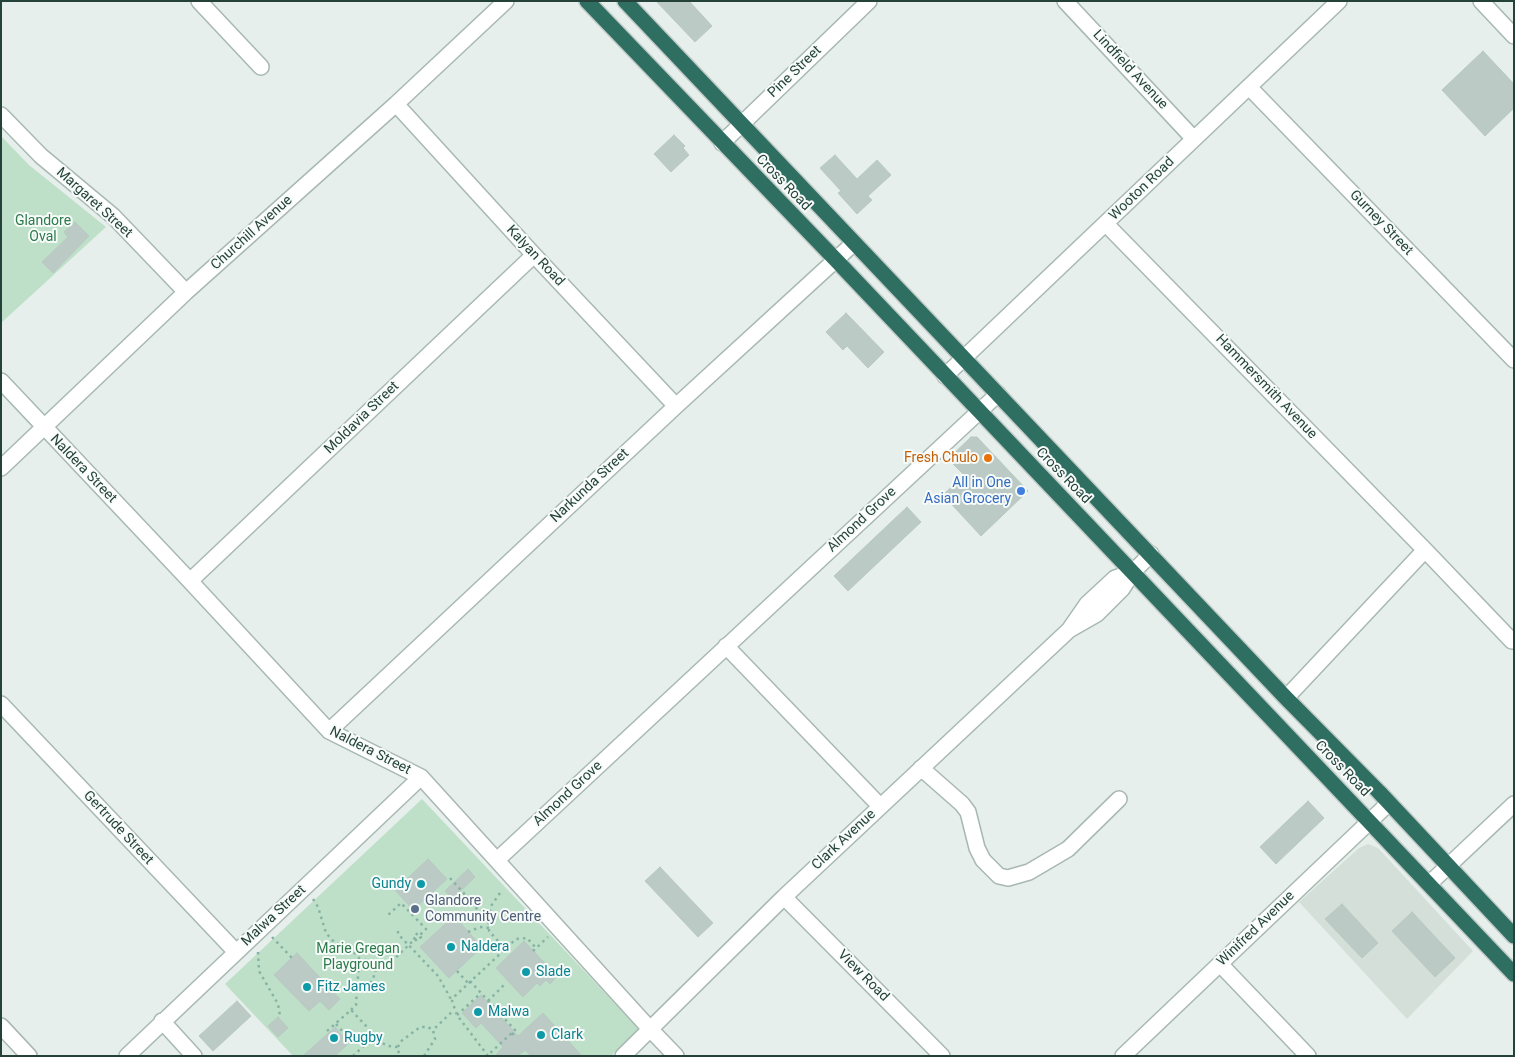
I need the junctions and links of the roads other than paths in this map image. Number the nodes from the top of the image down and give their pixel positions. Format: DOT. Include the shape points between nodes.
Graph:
graph roads {
  1 [pos="199,1"];
  2 [pos="506,1"];
  3 [pos="587,1"];
  4 [pos="625,1"];
  5 [pos="869,1"];
  6 [pos="1065,1"];
  7 [pos="1338,1"];
  8 [pos="1482,1"];
  9 [pos="1514,36"];
  10 [pos="261,67"];
  11 [pos="1248,87"];
  12 [pos="396,104"];
  13 [pos="1,115"];
  14 [pos="741,124"];
  15 [pos="1194,139"];
  16 [pos="722,143"];
  17 [pos="1106,224"];
  18 [pos="854,243"];
  19 [pos="534,255"];
  20 [pos="836,260"];
  21 [pos="186,292"];
  22 [pos="964,358"];
  23 [pos="1514,360"];
  24 [pos="945,376"];
  25 [pos="1,381"];
  26 [pos="998,394"];
  27 [pos="676,406"];
  28 [pos="979,412"];
  29 [pos="44,427"];
  30 [pos="1,468"];
  31 [pos="1425,550"];
  32 [pos="1151,554"];
  33 [pos="1133,572"];
  34 [pos="190,581"];
  35 [pos="1512,641"];
  36 [pos="726,646"];
  37 [pos="1286,698"];
  38 [pos="1,704"];
  39 [pos="328,731"];
  40 [pos="921,768"];
  41 [pos="421,777"];
  42 [pos="1119,799"];
  43 [pos="1389,803"];
  44 [pos="1514,804"];
  45 [pos="880,806"];
  46 [pos="1370,821"];
  47 [pos="497,860"];
  48 [pos="1448,866"];
  49 [pos="1429,884"];
  50 [pos="784,897"];
  51 [pos="1514,936"];
  52 [pos="236,952"];
  53 [pos="1220,964"];
  54 [pos="1514,974"];
  55 [pos="162,1021"];
  56 [pos="1,1026"];
  57 [pos="650,1030"];
  58 [pos="29,1056"];
  59 [pos="127,1056"];
  60 [pos="194,1056"];
  61 [pos="623,1056"];
  62 [pos="676,1056"];
  63 [pos="942,1056"];
  64 [pos="1123,1056"];
  65 [pos="1308,1056"];
  1 -- 10 [label="street"];
  2 -- 12 [label="street, Churchill Avenue"];
  3 -- 16 [label="highway, Cross Road"];
  4 -- 14 [label="highway, Cross Road"];
  5 -- 14 [label="street, Pine Street"];
  6 -- 15 [label="street, Lindfield Avenue"];
  7 -- 11 [label="street, Wooton Road"];
  8 -- 9 [label="street"];
  11 -- 15 [label="street, Wooton Road"];
  11 -- 23 [label="street, Gurney Street"];
  12 -- 19 [label="street, Kalyan Road"];
  12 -- 21 [label="street, Churchill Avenue"];
  13 -- 21 [label="street, Margaret Street" via="41,156 112,216"];
  14 -- 16 [label="street, Pine Street"];
  14 -- 18 [label="highway, Cross Road"];
  15 -- 17 [label="street, Wooton Road"];
  16 -- 20 [label="highway, Cross Road"];
  17 -- 22 [label="street, Wooton Road"];
  17 -- 31 [label="street, Hammersmith Avenue"];
  18 -- 20 [label="street, Narkunda Street"];
  18 -- 22 [label="highway, Cross Road"];
  19 -- 27 [label="street, Kalyan Road"];
  19 -- 34 [label="street, Moldavia Street"];
  20 -- 24 [label="highway, Cross Road"];
  20 -- 27 [label="street, Narkunda Street"];
  21 -- 29 [label="street, Churchill Avenue"];
  22 -- 24 [label="street, Wooton Road"];
  22 -- 26 [label="highway, Cross Road"];
  24 -- 28 [label="highway, Cross Road"];
  25 -- 29 [label="street, Naldera Street"];
  26 -- 28 [label="street, Almond Grove"];
  26 -- 32 [label="highway, Cross Road"];
  27 -- 39 [label="street, Narkunda Street"];
  28 -- 33 [label="highway, Cross Road"];
  28 -- 36 [label="street, Almond Grove"];
  29 -- 30 [label="street, Churchill Avenue"];
  29 -- 34 [label="street, Naldera Street"];
  31 -- 35 [label="street, Hammersmith Avenue"];
  31 -- 37 [label="street"];
  32 -- 33 [label="street, Clark Avenue"];
  32 -- 37 [label="highway, Cross Road"];
  33 -- 40 [label="street, Clark Avenue" via="1123,588 1097,614 1069,630"];
  33 -- 46 [label="highway, Cross Road"];
  34 -- 39 [label="street, Naldera Street"];
  36 -- 45 [label="street"];
  36 -- 47 [label="street, Almond Grove"];
  37 -- 43 [label="highway, Cross Road"];
  38 -- 52 [label="street, Gertrude Street"];
  39 -- 41 [label="street, Naldera Street"];
  40 -- 42 [label="street" via="962,804 968,812 983,860 999,876 1008,878 1029,872 1068,849"];
  40 -- 45 [label="street, Clark Avenue"];
  41 -- 47 [label="street, Naldera Street"];
  41 -- 52 [label="street, Malwa Street"];
  43 -- 46 [label="street, Winifred Avenue"];
  43 -- 48 [label="highway, Cross Road"];
  44 -- 48 [label="street"];
  45 -- 50 [label="street, Clark Avenue"];
  46 -- 49 [label="highway, Cross Road"];
  46 -- 53 [label="street, Winifred Avenue"];
  47 -- 57 [label="street, Naldera Street"];
  48 -- 49 [label="street"];
  48 -- 51 [label="highway, Cross Road"];
  49 -- 54 [label="highway, Cross Road"];
  50 -- 57 [label="street, Clark Avenue"];
  50 -- 63 [label="street, View Road"];
  52 -- 55 [label="street, Malwa Street"];
  53 -- 64 [label="street, Winifred Avenue"];
  53 -- 65 [label="street"];
  55 -- 59 [label="street, Malwa Street"];
  55 -- 60 [label="street"];
  56 -- 58 [label="street"];
  57 -- 61 [label="street, Clark Avenue"];
  57 -- 62 [label="street, Naldera Street"];
}
